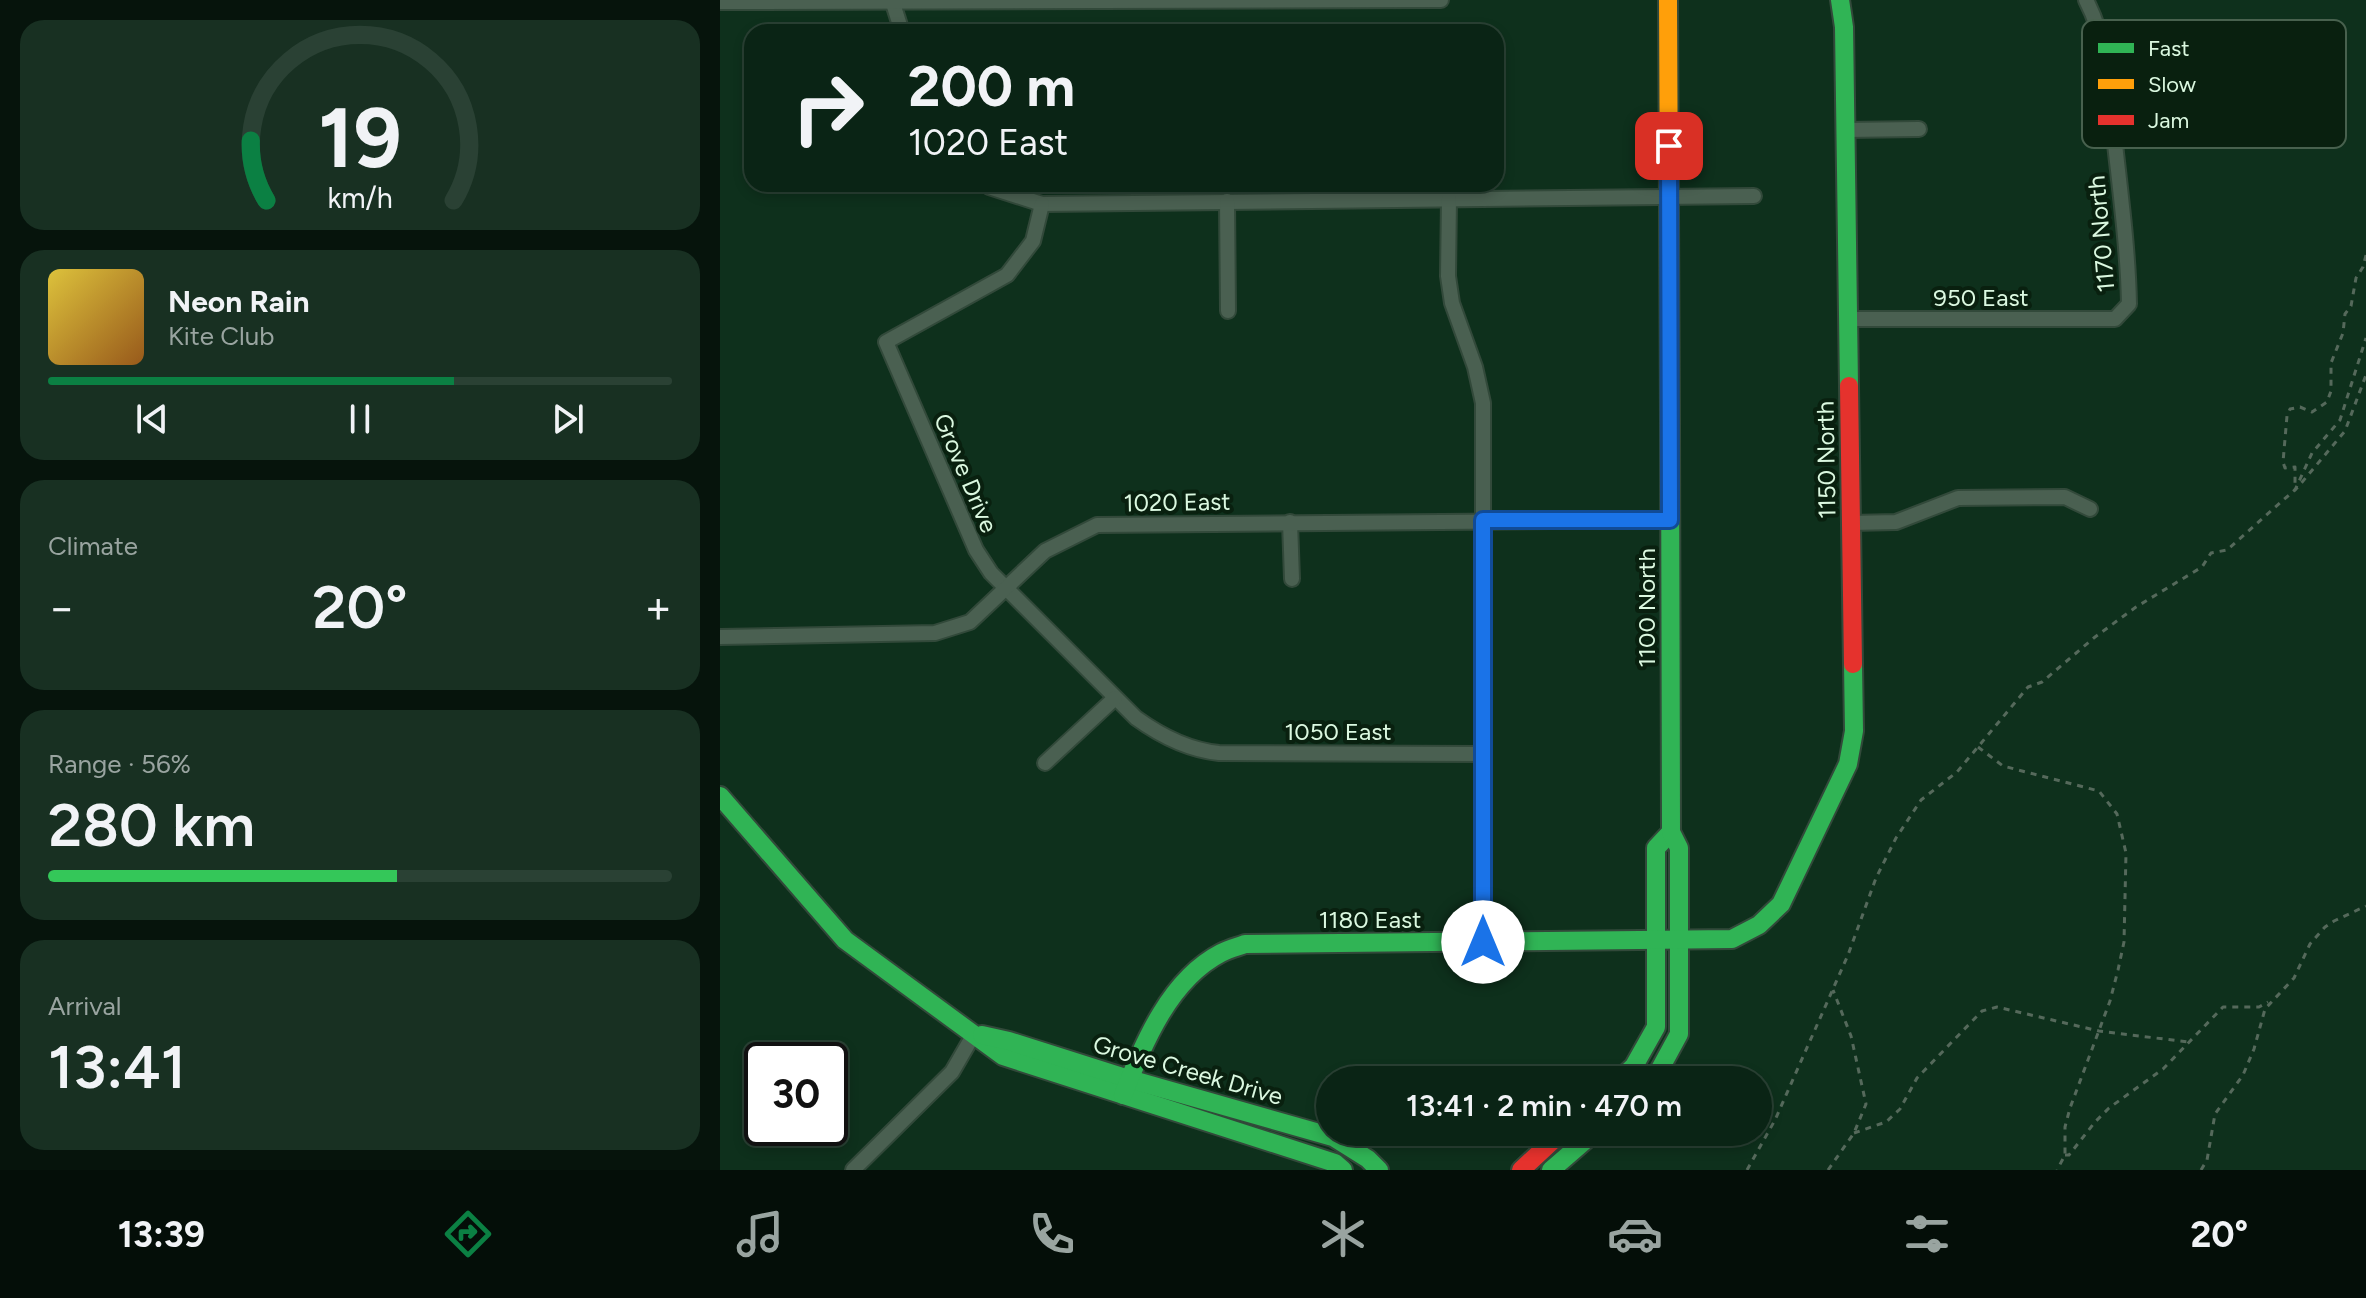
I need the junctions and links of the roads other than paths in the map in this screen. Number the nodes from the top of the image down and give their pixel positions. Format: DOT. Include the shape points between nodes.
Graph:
graph roads {
  1 [pos="892,0"];
  2 [pos="1441,0"];
  3 [pos="1668,0"];
  4 [pos="1840,0"];
  5 [pos="2086,0"];
  6 [pos="1271,1"];
  7 [pos="720,2"];
  8 [pos="2096,20"];
  9 [pos="900,24"];
  10 [pos="1919,129"];
  11 [pos="1845,130"];
  12 [pos="2116,148"];
  13 [pos="1005,192"];
  14 [pos="1669,196"];
  15 [pos="1754,196"];
  16 [pos="1449,199"];
  17 [pos="1227,201"];
  18 [pos="1042,204"];
  19 [pos="1228,311"];
  20 [pos="1848,319"];
  21 [pos="2115,319"];
  22 [pos="2090,509"];
  23 [pos="1483,520"];
  24 [pos="1670,520"];
  25 [pos="1290,522"];
  26 [pos="1851,523"];
  27 [pos="1292,579"];
  28 [pos="1007,589"];
  29 [pos="720,637"];
  30 [pos="1115,698"];
  31 [pos="1193,749"];
  32 [pos="1483,754"];
  33 [pos="1045,763"];
  34 [pos="720,796"];
  35 [pos="1671,832"];
  36 [pos="1781,904"];
  37 [pos="1679,940"];
  38 [pos="1656,941"];
  39 [pos="1483,942"];
  40 [pos="974,1034"];
  41 [pos="1634,1066"];
  42 [pos="1662,1066"];
  43 [pos="1126,1087"];
  44 [pos="1547,1146"];
  45 [pos="1579,1146"];
  46 [pos="853,1170"];
  47 [pos="1343,1170"];
  48 [pos="1379,1170"];
  49 [pos="1521,1170"];
  50 [pos="1551,1170"];
  1 -- 6 [label="street"];
  1 -- 7 [label="street"];
  1 -- 9 [label="street"];
  2 -- 6 [label="street"];
  3 -- 14 [label="street, 1100 North"];
  4 -- 11 [label="street, 1150 North"];
  5 -- 8 [label="street, 1170 North"];
  10 -- 11 [label="street"];
  11 -- 20 [label="street, 1150 North"];
  12 -- 21 [label="street, 1170 North" via="2129,304"];
  13 -- 18 [label="street"];
  14 -- 15 [label="street"];
  14 -- 16 [label="street"];
  14 -- 24 [label="street, 1100 North"];
  16 -- 17 [label="street"];
  16 -- 23 [label="street" via="1452,303 1483,403"];
  17 -- 18 [label="street"];
  17 -- 19 [label="street"];
  18 -- 28 [label="street, Grove Drive" via="1033,241 1007,275 886,342 976,550"];
  20 -- 21 [label="street, 950 East"];
  20 -- 26 [label="street, 1150 North"];
  22 -- 26 [label="street" via="2065,497 1958,498 1896,522"];
  23 -- 24 [label="street, 1020 East"];
  23 -- 25 [label="street, 1020 East"];
  23 -- 32 [label="street"];
  24 -- 35 [label="street, 1100 North"];
  25 -- 27 [label="street"];
  25 -- 28 [label="street, 1020 East" via="1097,525 1045,551"];
  26 -- 36 [label="street, 1150 North" via="1854,731 1848,764"];
  28 -- 29 [label="street, 1020 East" via="970,622 935,633"];
  28 -- 30 [label="street, Grove Drive"];
  30 -- 31 [label="street, Grove Drive" via="1154,731"];
  30 -- 33 [label="street"];
  31 -- 32 [label="street, 1050 East"];
  32 -- 39 [label="street"];
  34 -- 40 [label="street, Grove Creek Drive" via="845,940"];
  35 -- 37 [label="street, 1100 North" via="1679,848"];
  35 -- 38 [label="street, 1100 North" via="1656,848"];
  36 -- 37 [label="street, 1180 East" via="1753,931 1732,939"];
  37 -- 38 [label="street, 1180 East"];
  37 -- 42 [label="street, 1100 North" via="1679,1034"];
  38 -- 39 [label="street, 1180 East"];
  38 -- 41 [label="street, 1100 North" via="1656,1027"];
  39 -- 43 [label="street, 1180 East" via="1245,944 1218,954 1162,1012"];
  40 -- 43 [label="street, Grove Creek Drive" via="1003,1056"];
  40 -- 46 [label="street" via="952,1072"];
  43 -- 47 [label="street, Grove Creek Drive"];
  43 -- 48 [label="street, Grove Creek Drive" via="1333,1137"];
  44 -- 49 [label="street"];
  45 -- 50 [label="street"];
}
